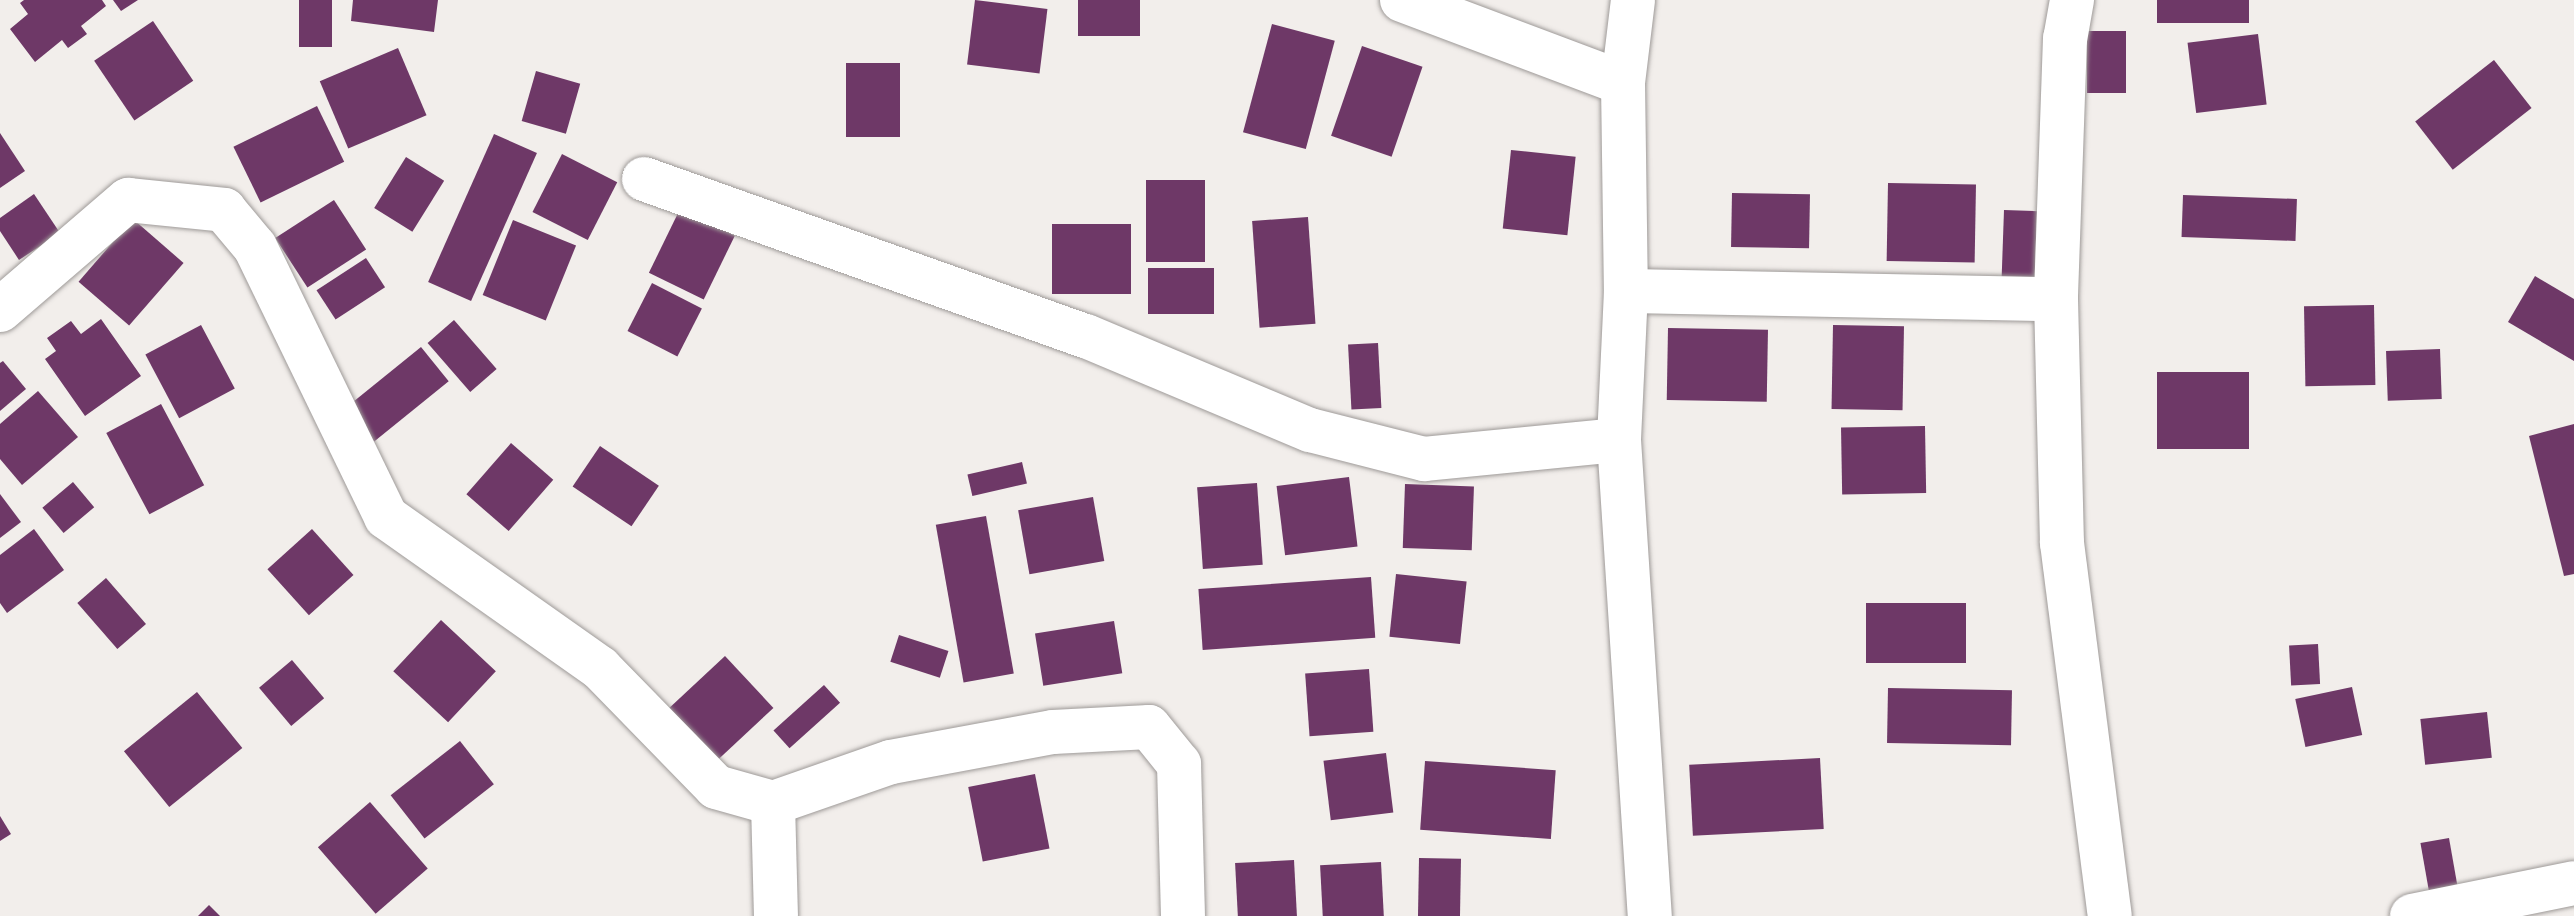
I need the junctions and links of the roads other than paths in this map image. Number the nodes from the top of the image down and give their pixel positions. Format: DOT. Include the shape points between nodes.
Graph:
graph roads {
  1 [pos="1402,0"];
  2 [pos="1633,0"];
  3 [pos="2072,0"];
  4 [pos="1623,83"];
  5 [pos="644,179"];
  6 [pos="1626,291"];
  7 [pos="2056,299"];
  8 [pos="0,310"];
  9 [pos="1619,440"];
  10 [pos="773,803"];
  11 [pos="2574,883"];
  12 [pos="776,916"];
  13 [pos="1183,916"];
  14 [pos="1650,916"];
  15 [pos="2110,916"];
  16 [pos="2412,916"];
  1 -- 4 [label="street"];
  2 -- 4 [label="street"];
  3 -- 7 [label="street" via="2065,38"];
  4 -- 6 [label="street"];
  5 -- 9 [label="street" via="1086,336 1310,430 1424,459"];
  6 -- 7 [label="street"];
  6 -- 9 [label="street"];
  7 -- 15 [label="street" via="2062,543"];
  8 -- 10 [label="street" via="128,200 224,210 255,247 386,517 600,668 716,787"];
  9 -- 14 [label="street"];
  10 -- 12 [label="street"];
  10 -- 13 [label="street" via="891,762 1053,732 1149,727 1179,764"];
  11 -- 16 [label="street"];
}
